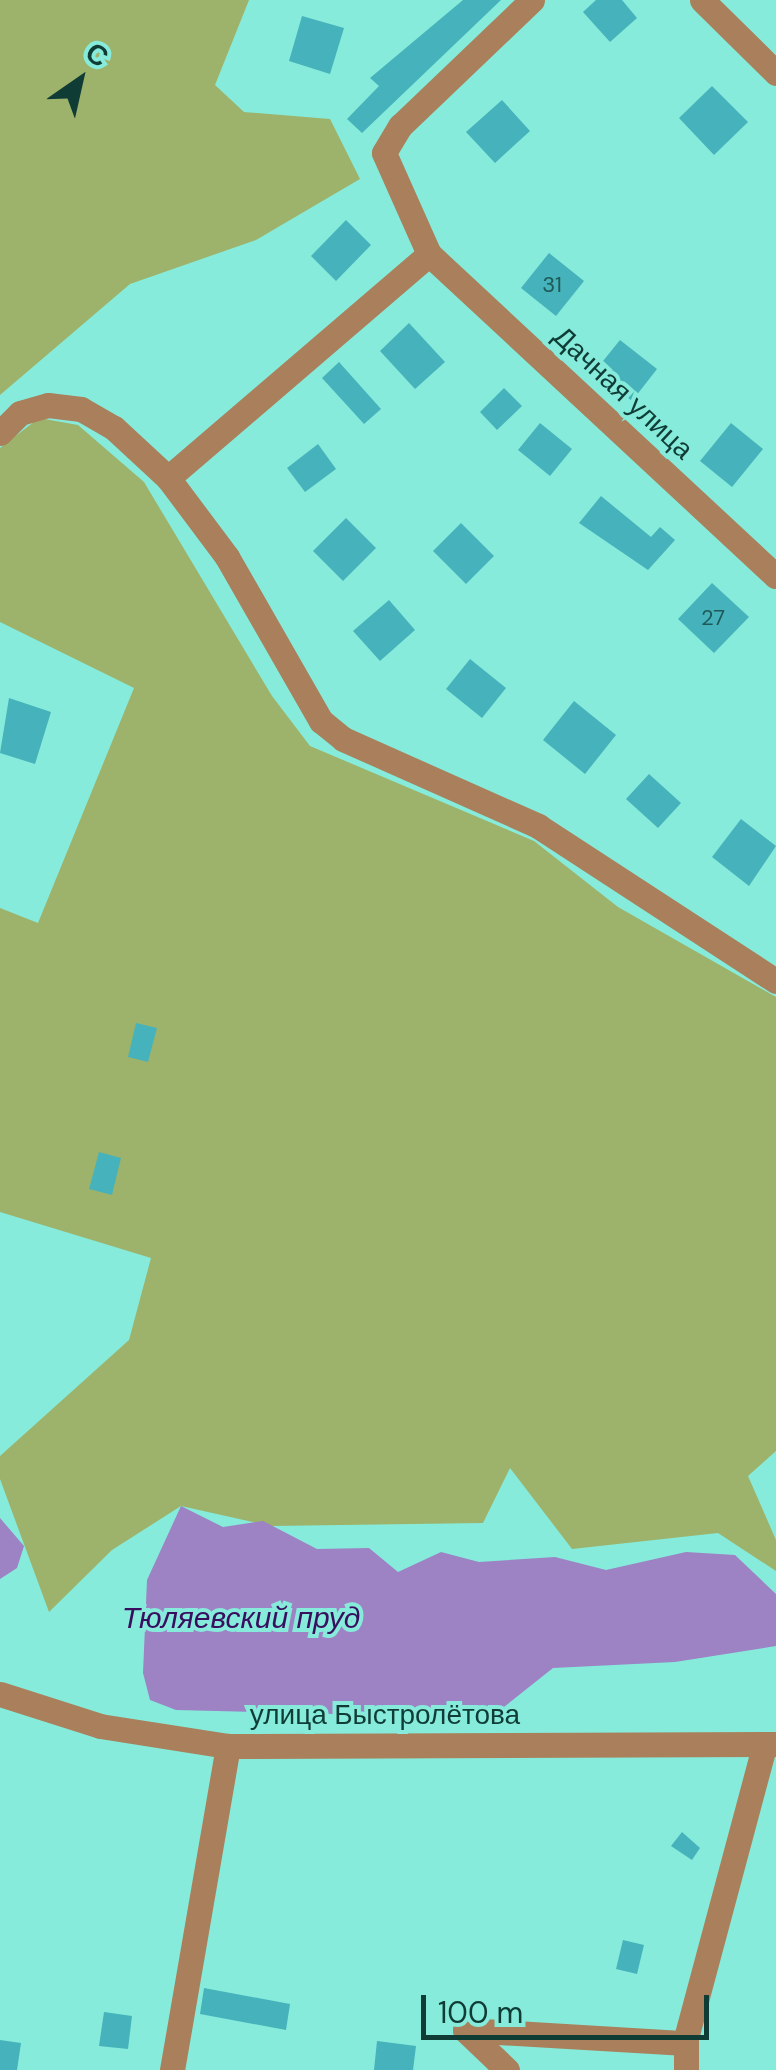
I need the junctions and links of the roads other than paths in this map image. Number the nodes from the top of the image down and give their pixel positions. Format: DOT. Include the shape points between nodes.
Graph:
graph roads {
  1 [pos="532,0"];
  2 [pos="702,0"];
  3 [pos="776,73"];
  4 [pos="429,254"];
  5 [pos="0,432"];
  6 [pos="168,478"];
  7 [pos="776,576"];
  8 [pos="776,981"];
  9 [pos="0,1694"];
  10 [pos="770,1744"];
  11 [pos="228,1746"];
  12 [pos="686,2043"];
  13 [pos="172,2070"];
  14 [pos="507,2070"];
  15 [pos="686,2070"];
  1 -- 4 [label="street, Дачная улица" via="400,126 384,153"];
  2 -- 3 [label="street"];
  4 -- 6 [label="street"];
  4 -- 7 [label="street, Дачная улица"];
  5 -- 6 [label="street" via="20,413 48,404 81,410 114,428"];
  6 -- 8 [label="street" via="227,557 320,721 538,826"];
  9 -- 11 [label="street, улица Быстролётова" via="100,1726"];
  10 -- 11 [label="street, улица Быстролётова"];
  10 -- 12 [label="street"];
  11 -- 13 [label="street"];
  12 -- 14 [label="street" via="466,2030"];
  12 -- 15 [label="street"];
}
